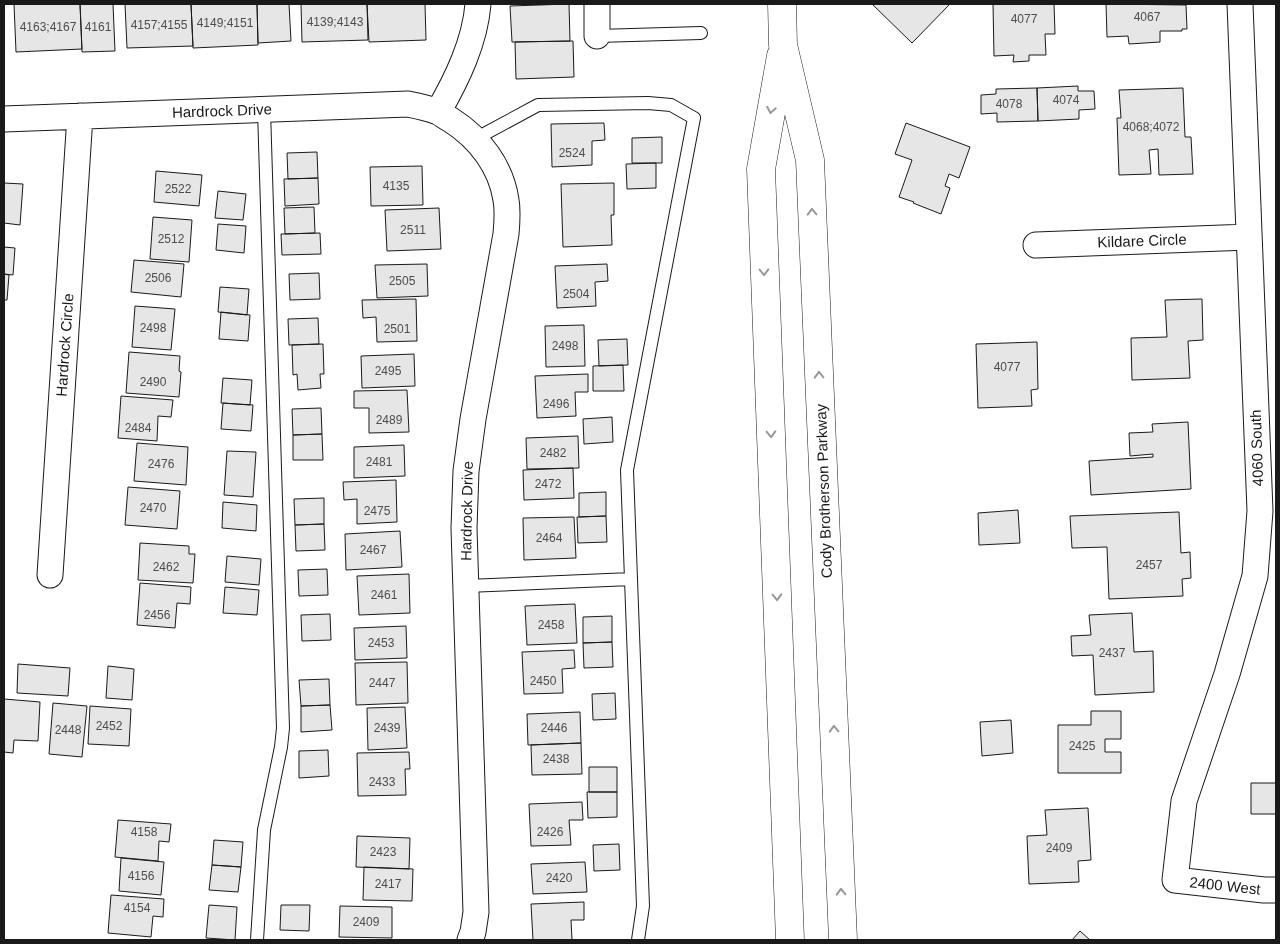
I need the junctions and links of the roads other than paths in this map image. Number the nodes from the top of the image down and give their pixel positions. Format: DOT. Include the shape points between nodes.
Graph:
graph roads {
  1 [pos="478,4"];
  2 [pos="597,4"];
  3 [pos="782,4"];
  4 [pos="1240,4"];
  5 [pos="701,33"];
  6 [pos="597,36"];
  7 [pos="783,45"];
  8 [pos="264,110"];
  9 [pos="438,112"];
  10 [pos="80,116"];
  11 [pos="4,119"];
  12 [pos="476,139"];
  13 [pos="1249,237"];
  14 [pos="1036,245"];
  15 [pos="50,575"];
  16 [pos="631,579"];
  17 [pos="466,586"];
  18 [pos="1175,880"];
  19 [pos="1276,890"];
  20 [pos="257,940"];
  21 [pos="470,940"];
  22 [pos="638,940"];
  23 [pos="790,940"];
  24 [pos="843,940"];
  1 -- 9 [label="street" via="465,55"];
  2 -- 6 [label="street"];
  3 -- 7 [label="main road, Cody Brotherson Parkway"];
  4 -- 13 [label="street, 4060 South"];
  5 -- 6 [label="lane"];
  7 -- 23 [label="main road, Cody Brotherson Parkway, one-way" via="760,169"];
  24 -- 7 [label="main road, Cody Brotherson Parkway, one-way" via="810,160"];
  8 -- 9 [label="street, Hardrock Drive" via="408,104"];
  8 -- 10 [label="street, Hardrock Drive"];
  8 -- 20 [label="lane" via="283,728 264,830"];
  9 -- 12 [label="street, Hardrock Drive"];
  10 -- 11 [label="street, Hardrock Drive"];
  10 -- 15 [label="street, Hardrock Circle"];
  12 -- 16 [label="lane" via="538,105 648,102 671,105 694,118 627,470"];
  12 -- 17 [label="street, Hardrock Drive" via="490,156 500,178 508,218 466,471"];
  13 -- 14 [label="street, Kildare Circle"];
  13 -- 18 [label="street, 4060 South" via="1260,512 1255,576 1227,674 1184,801"];
  16 -- 17 [label="lane"];
  16 -- 22 [label="lane" via="643,906"];
  17 -- 21 [label="street, Hardrock Drive" via="476,912"];
  18 -- 19 [label="street, 2400 West"];
}
